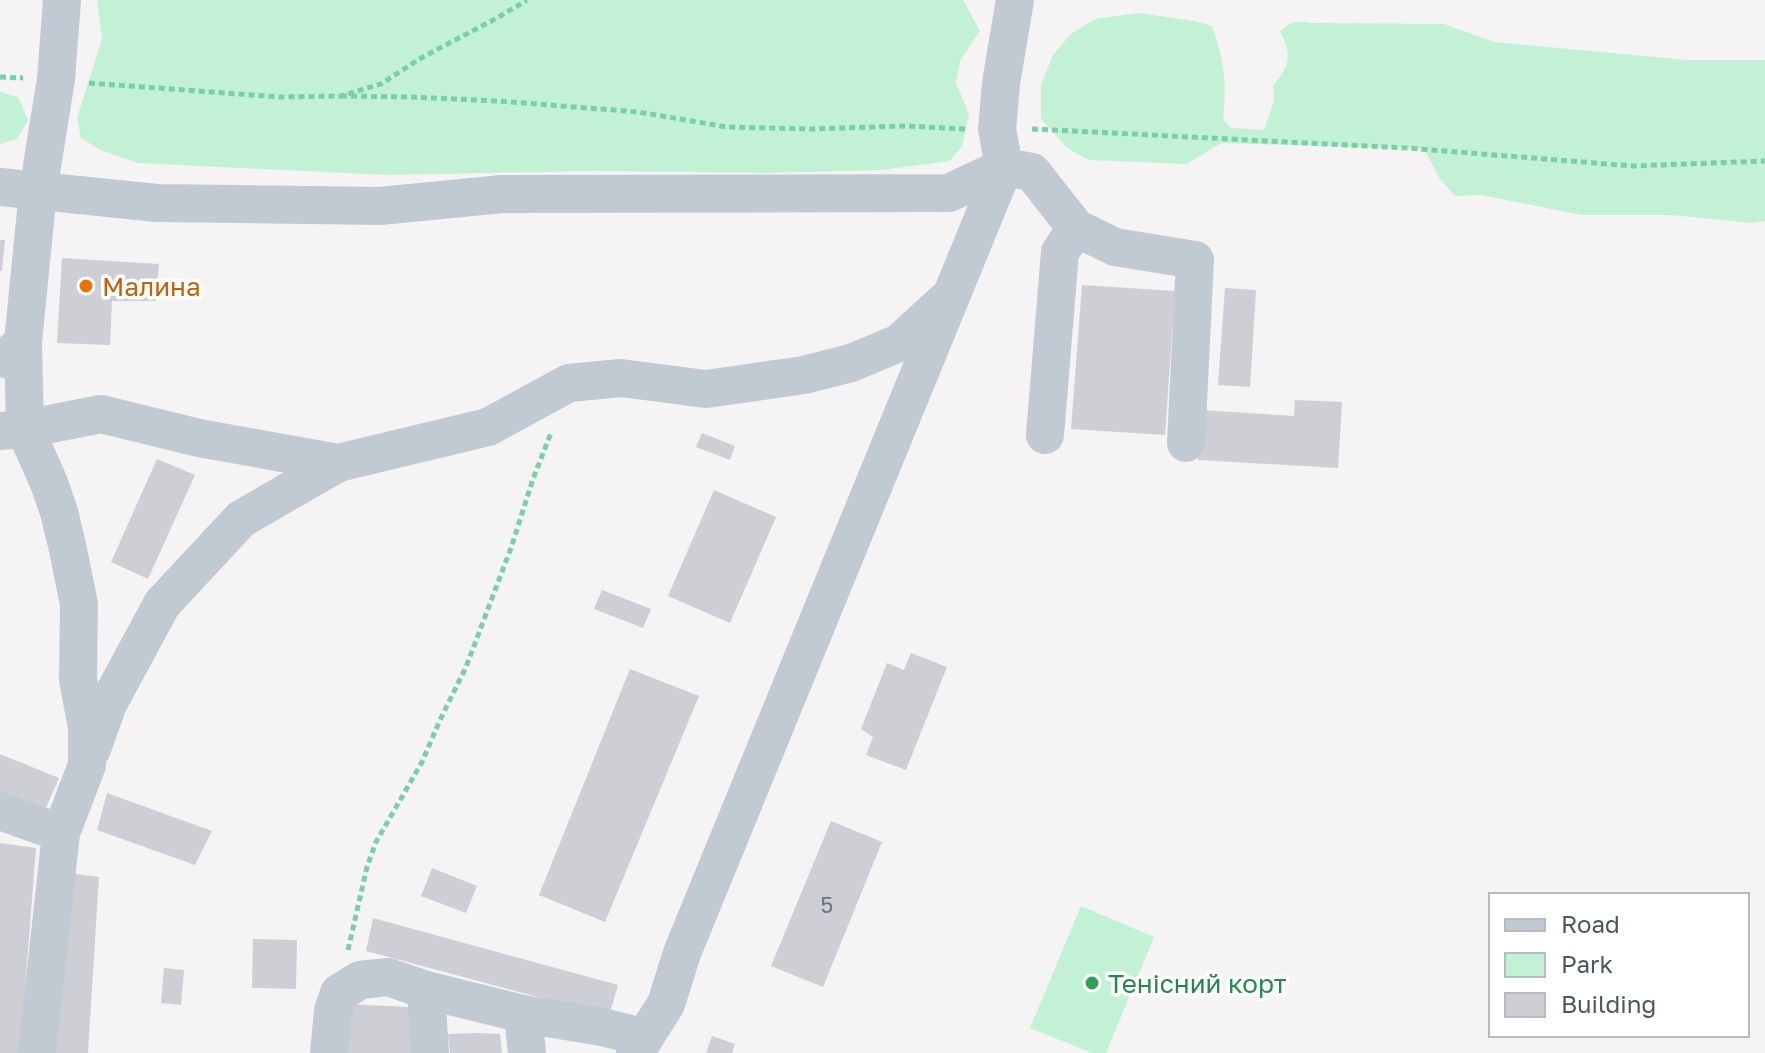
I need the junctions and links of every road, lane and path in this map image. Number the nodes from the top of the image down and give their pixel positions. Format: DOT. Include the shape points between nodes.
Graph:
graph roads {
  1 [pos="62,0"];
  2 [pos="527,0"];
  3 [pos="1015,0"];
  4 [pos="0,77"];
  5 [pos="56,79"];
  6 [pos="341,96"];
  7 [pos="997,129"];
  8 [pos="1765,161"];
  9 [pos="1004,167"];
  10 [pos="0,187"];
  11 [pos="38,191"];
  12 [pos="1076,228"];
  13 [pos="954,293"];
  14 [pos="12,352"];
  15 [pos="569,383"];
  16 [pos="13,430"];
  17 [pos="1045,435"];
  18 [pos="1186,443"];
  19 [pos="338,463"];
  20 [pos="87,765"];
  21 [pos="0,811"];
  22 [pos="61,833"];
  23 [pos="426,990"];
  24 [pos="339,993"];
  25 [pos="523,1014"];
  26 [pos="639,1045"];
  27 [pos="37,1053"];
  28 [pos="329,1053"];
  29 [pos="430,1053"];
  30 [pos="527,1053"];
  1 -- 5 [label="street"];
  2 -- 6 [label="path" via="381,84"];
  3 -- 7 [label="street"];
  4 -- 5 [label="path"];
  5 -- 6 [label="path" via="255,95"];
  5 -- 11 [label="street"];
  6 -- 7 [label="path" via="638,112 727,127"];
  7 -- 8 [label="path" via="1407,148 1633,166"];
  7 -- 9 [label="street"];
  9 -- 11 [label="street" via="949,193 502,194 380,206 157,203"];
  9 -- 12 [label="street" via="1032,172"];
  9 -- 13 [label="street"];
  10 -- 11 [label="street"];
  11 -- 14 [label="street"];
  12 -- 17 [label="street" via="1060,252"];
  12 -- 18 [label="street" via="1115,247 1195,260"];
  13 -- 15 [label="street" via="899,343 804,375 706,389 621,378"];
  13 -- 26 [label="street" via="688,938 666,1004"];
  14 -- 16 [label="street"];
  15 -- 19 [label="street" via="488,427"];
  15 -- 24 [label="path" via="466,667 422,762 376,842"];
  16 -- 19 [label="street" via="101,414"];
  16 -- 20 [label="street" via="38,455 59,512 79,604 78,680 87,727"];
  19 -- 20 [label="street" via="241,519 162,604 108,704"];
  20 -- 22 [label="street"];
  21 -- 22 [label="street"];
  22 -- 27 [label="street"];
  23 -- 24 [label="street" via="388,977 360,980"];
  23 -- 25 [label="street"];
  23 -- 29 [label="street"];
  24 -- 28 [label="street"];
  25 -- 26 [label="street" via="602,1027"];
  25 -- 30 [label="street"];
}
